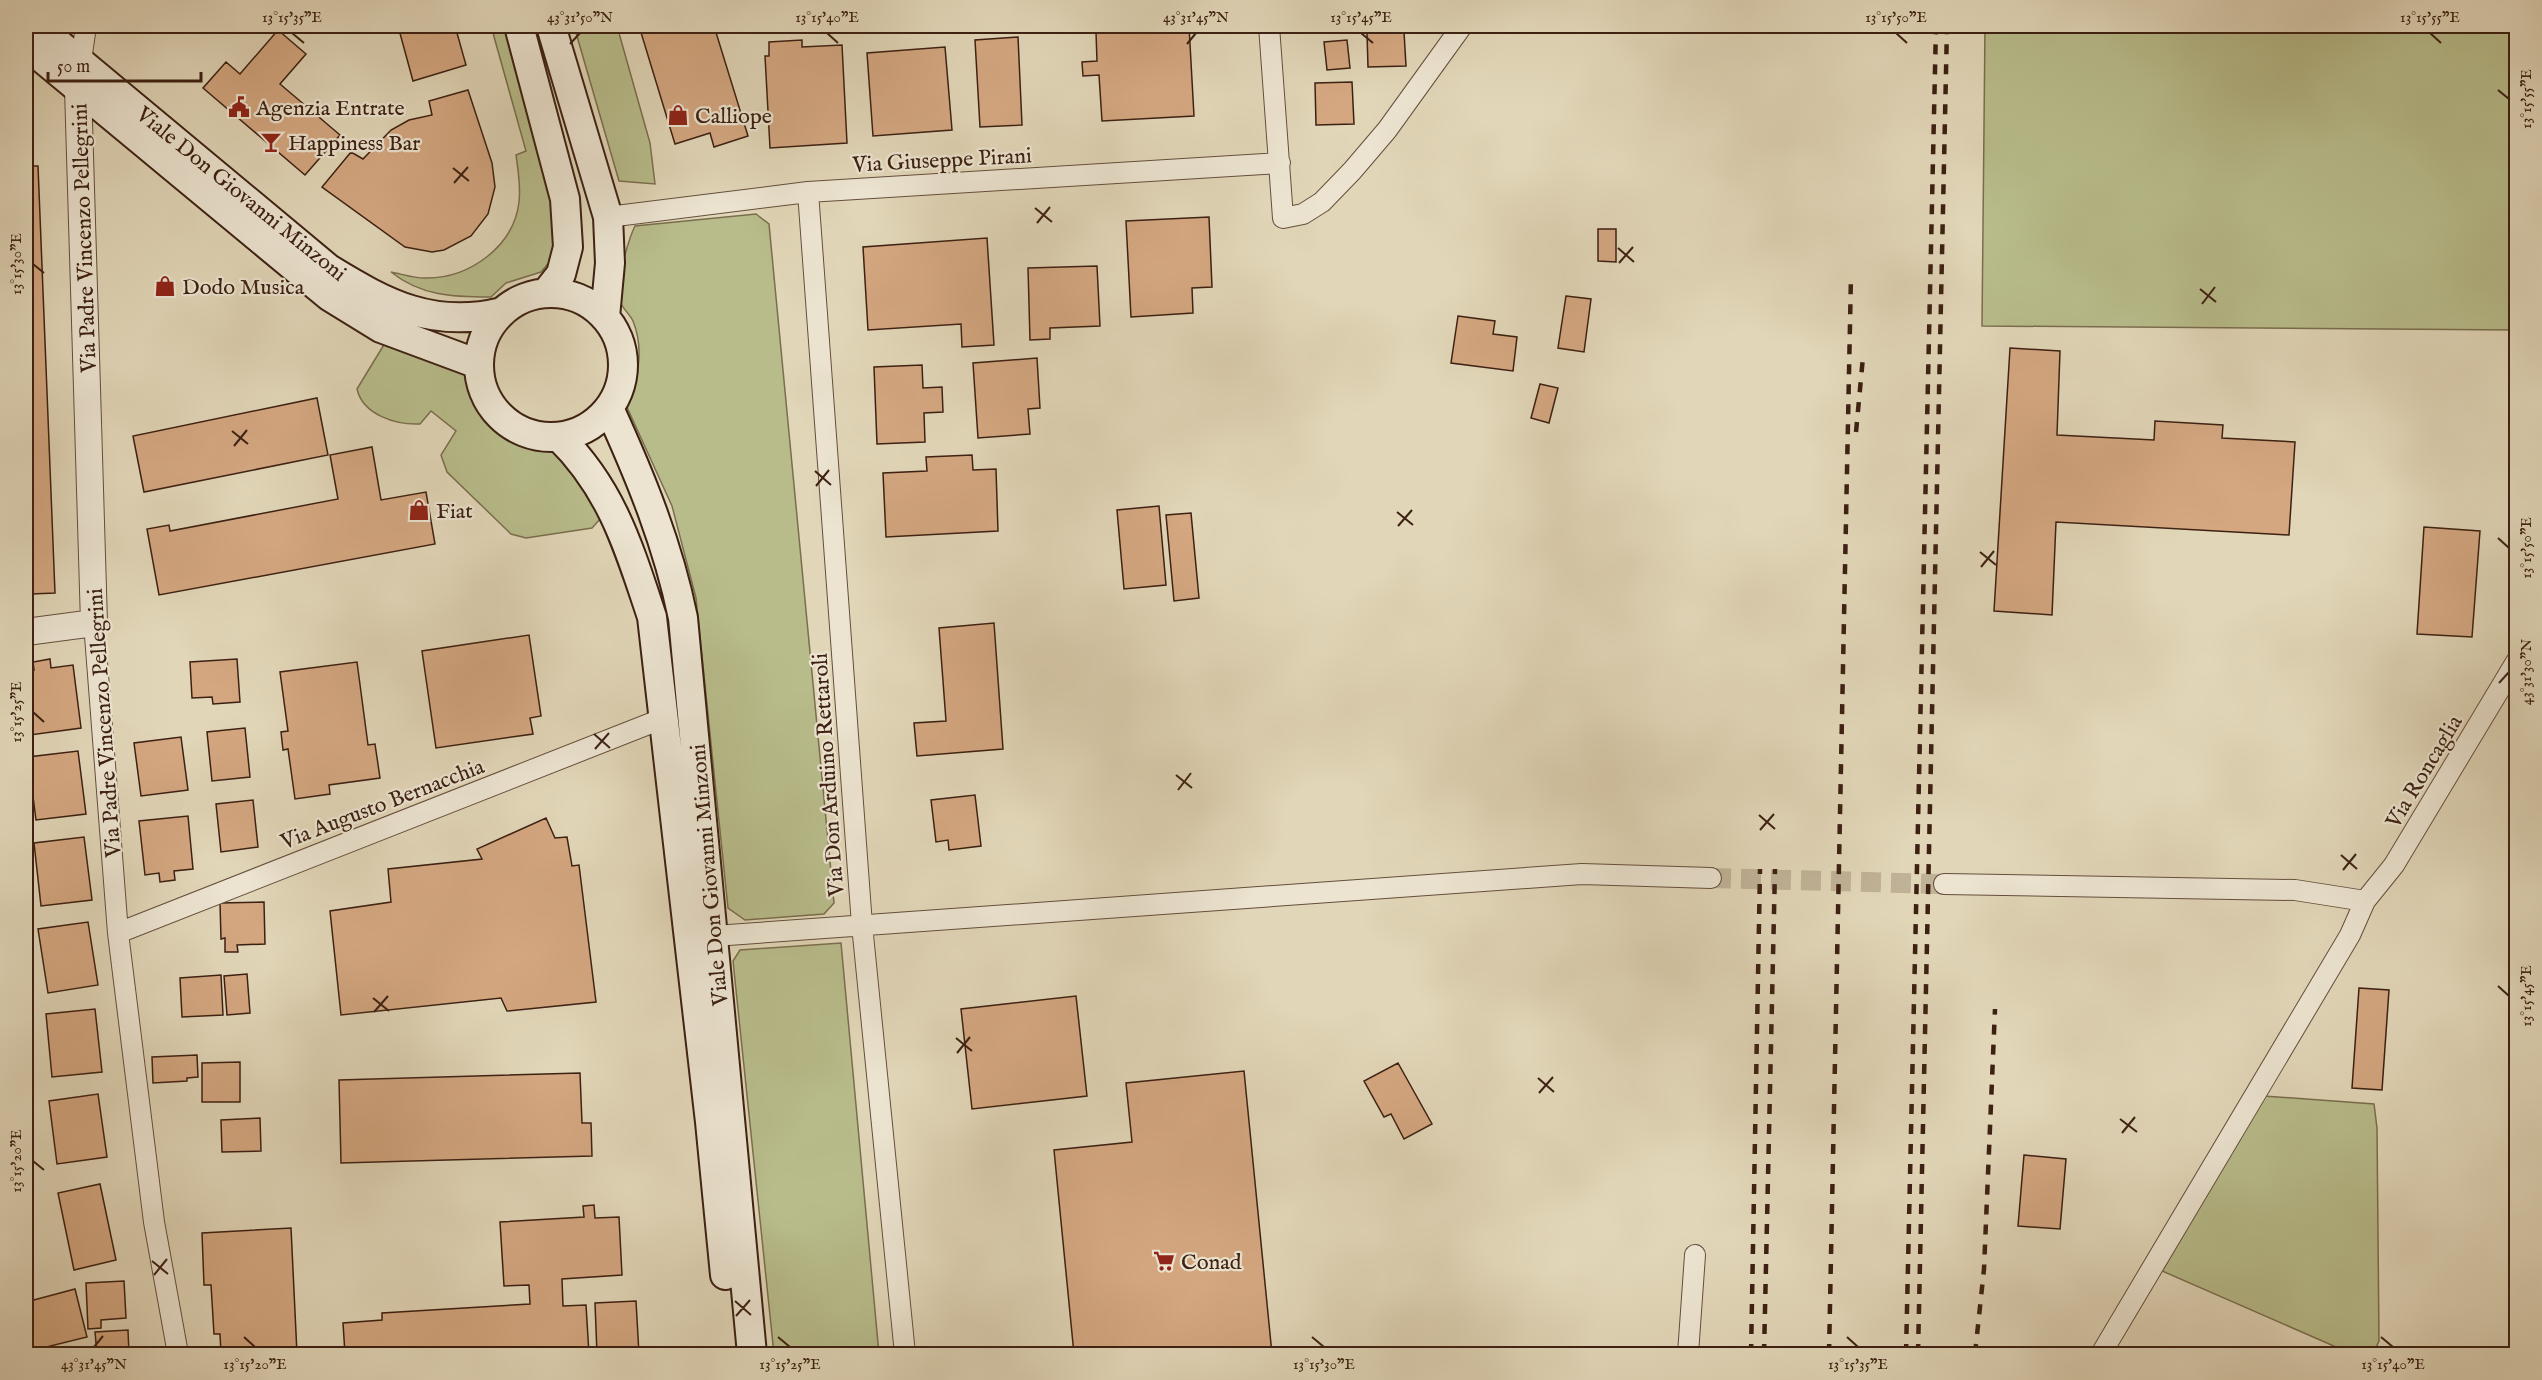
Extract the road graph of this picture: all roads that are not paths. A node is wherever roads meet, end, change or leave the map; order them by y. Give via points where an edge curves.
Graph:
1 (37, 26) edge
2 (86, 26) edge
3 (519, 26) edge
4 (551, 26) edge
5 (1269, 26) edge
6 (1462, 26) edge
7 (26, 45) edge
8 (80, 75) junction
9 (1280, 163) junction
10 (808, 192) junction
11 (608, 217) junction
12 (546, 293) junction
13 (502, 312) junction
14 (604, 317) junction
15 (478, 364) junction
16 (609, 408) junction
17 (559, 437) junction
18 (94, 623) junction
19 (26, 632) edge
20 (2517, 662) edge
21 (664, 718) junction
22 (1711, 878) tunnel mouth
23 (1944, 884) tunnel mouth
24 (2365, 901) junction
25 (862, 925) junction
26 (118, 933) junction
27 (714, 936) junction
28 (1695, 1255) dead end
29 (178, 1354) edge
30 (732, 1354) edge
31 (752, 1354) edge
32 (905, 1354) edge
33 (1688, 1354) edge
34 (2101, 1354) edge

1 - 8 main road, Viale Don Giovanni Minzoni
2 - 8 street, Via Padre Vincenzo Pellegrini
3 - 12 main road via 565,199 568,247 561,274
4 - 11 main road
5 - 9 street
6 - 9 street via 1386,130 1322,202 1303,214 1284,218
7 - 8 main road, Viale Don Giovanni Minzoni
8 - 13 main road, Viale Don Giovanni Minzoni via 329,269 362,289 398,306 441,318 474,319
8 - 15 main road, Viale Don Giovanni Minzoni via 329,296 381,328
8 - 18 street, Via Padre Vincenzo Pellegrini
9 - 10 street, Via Giuseppe Pirani
10 - 11 street, Via Giuseppe Pirani
10 - 25 street, Via Don Arduino Rettaroli
11 - 14 main road via 610,263
12 - 13 main road, Viale Don Giovanni Minzoni via 523,299
12 - 14 main road, Viale Don Giovanni Minzoni via 578,298
13 - 15 main road, Viale Don Giovanni Minzoni via 485,336
14 - 16 main road, Viale Don Giovanni Minzoni via 617,338 623,362 620,386
15 - 17 main road, Viale Don Giovanni Minzoni via 482,388 494,410 534,436
16 - 17 main road, Viale Don Giovanni Minzoni via 587,428
16 - 27 main road, Viale Don Giovanni Minzoni via 661,531 683,618
17 - 21 main road, Viale Don Giovanni Minzoni via 582,460 607,498 627,542 652,617
18 - 19 street
18 - 26 street, Via Padre Vincenzo Pellegrini
20 - 24 street, Via Roncaglia via 2394,865
21 - 26 street, Via Augusto Bernacchia
21 - 30 main road, Viale Don Giovanni Minzoni
22 - 25 street via 1582,874
23 - 24 street via 2295,890
24 - 34 street, Via Roncaglia via 2350,935
25 - 27 street
25 - 32 street, Via Don Arduino Rettaroli
26 - 29 street, Via Padre Vincenzo Pellegrini via 154,1222
27 - 31 main road, Viale Don Giovanni Minzoni
28 - 33 street

